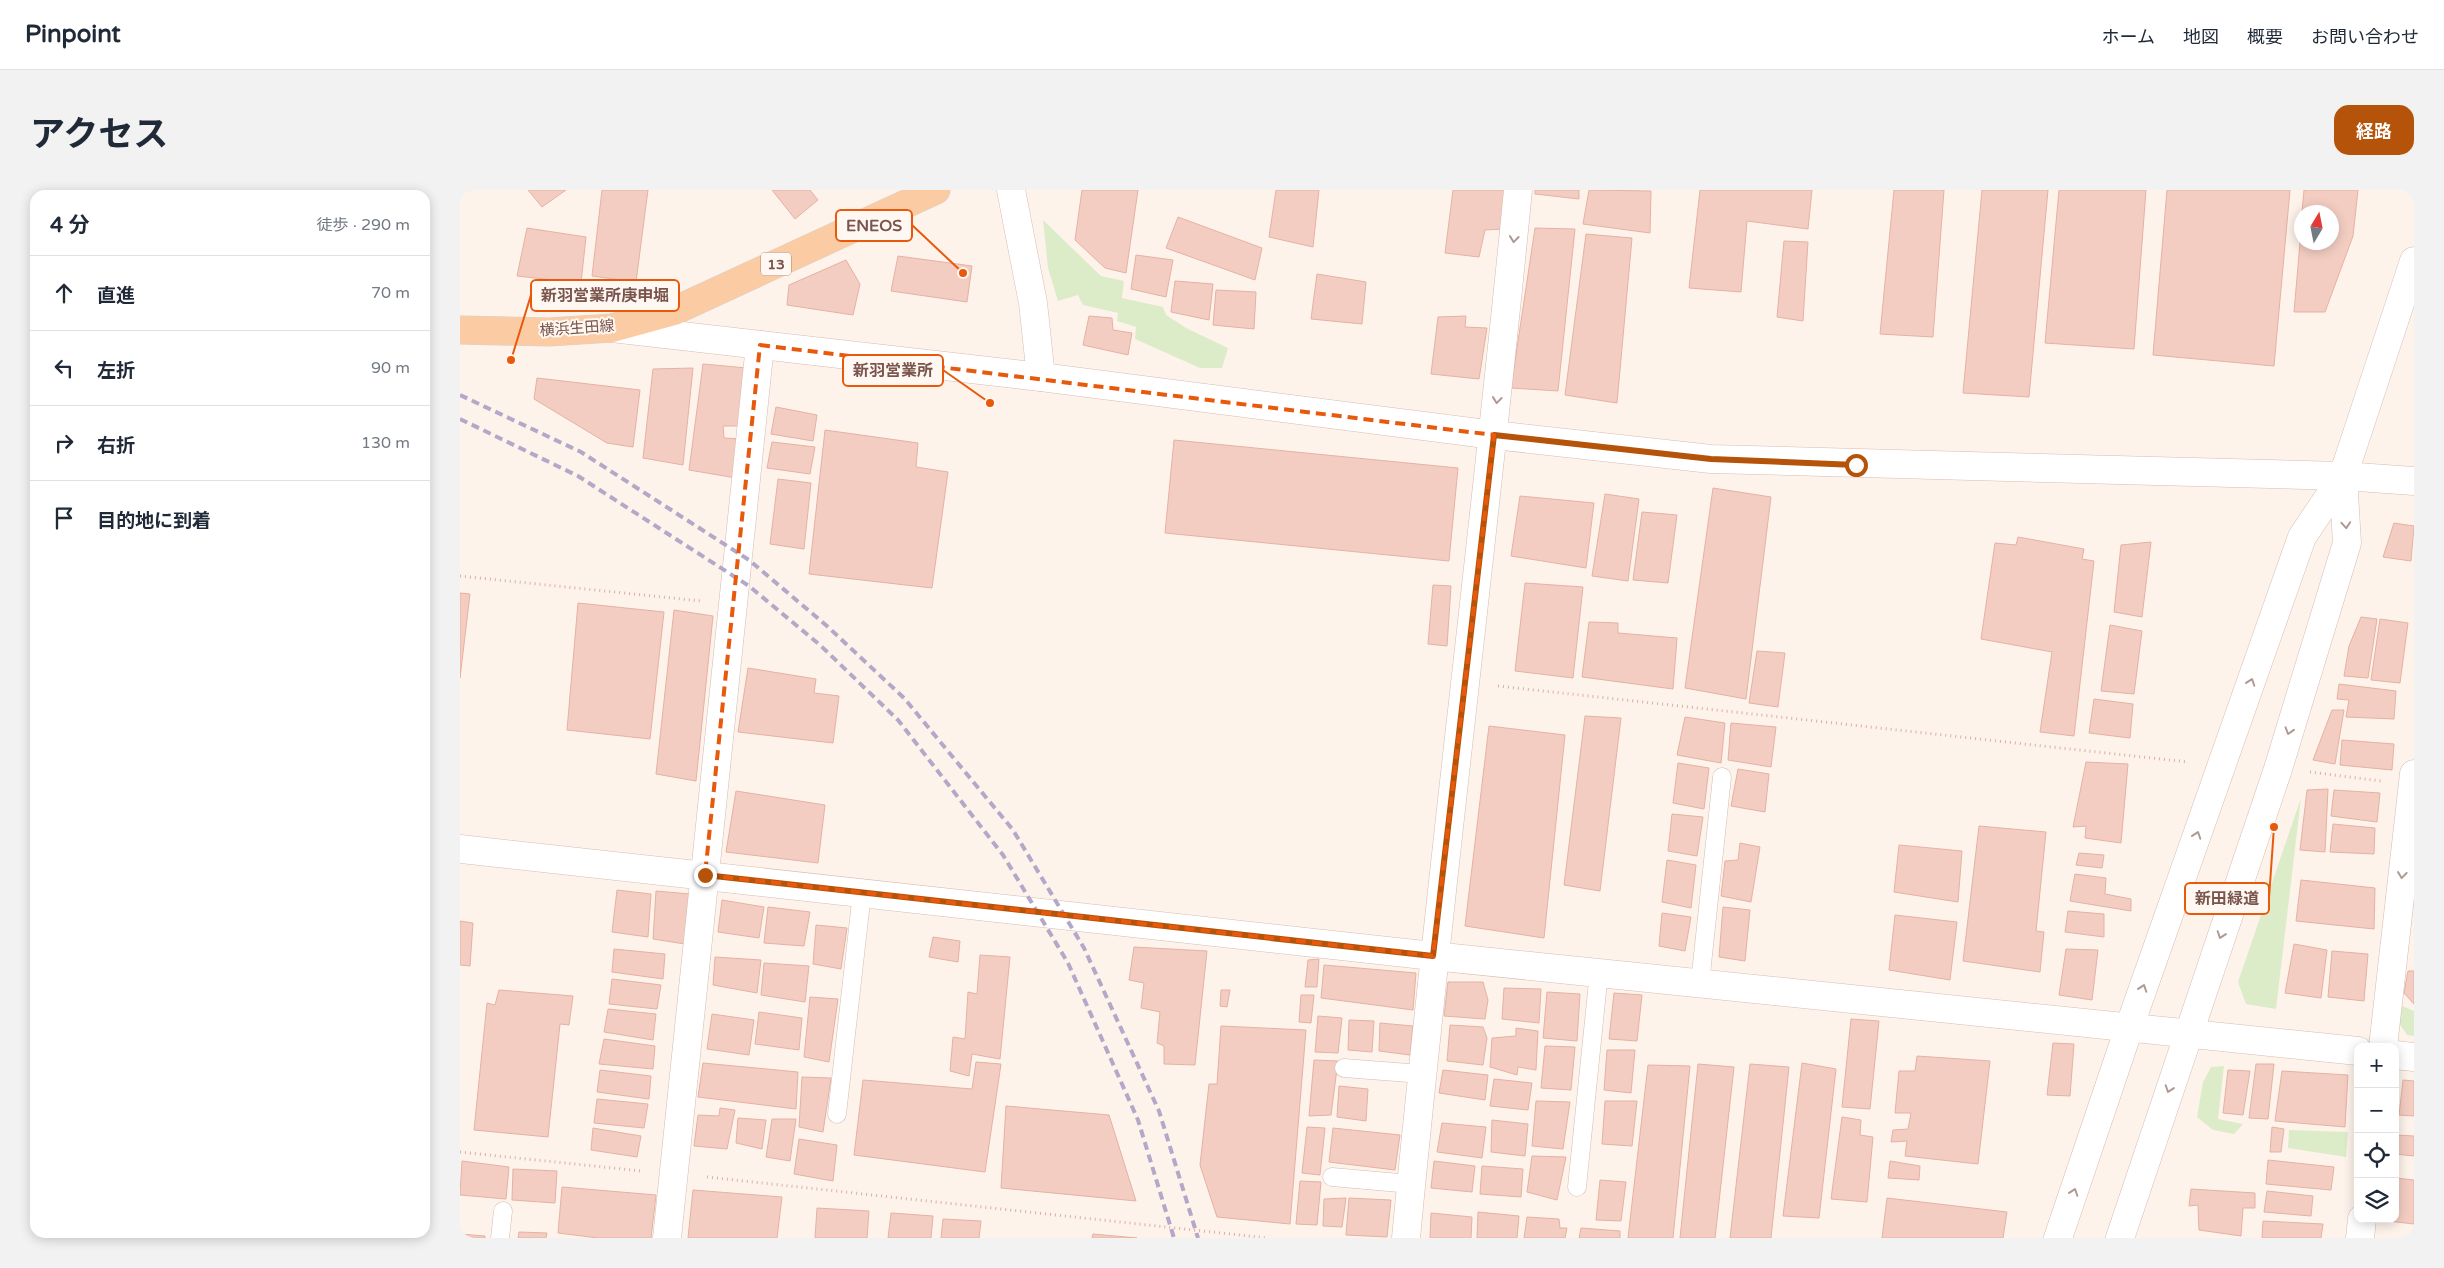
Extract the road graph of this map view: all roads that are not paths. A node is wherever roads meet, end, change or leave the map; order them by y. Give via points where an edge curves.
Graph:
1 (936, 190) edge
2 (1011, 190) edge
3 (1518, 190) edge
4 (2414, 261) edge
5 (612, 328) junction
6 (460, 330) edge
7 (760, 346) junction
8 (1041, 378) junction
9 (1494, 435) junction
10 (2343, 476) junction
11 (2414, 481) edge
12 (1722, 776) dead end
13 (2413, 779) edge
14 (460, 848) edge
15 (705, 875) junction
16 (862, 893) junction
17 (1433, 956) junction
18 (1599, 972) junction
19 (1700, 983) junction
20 (2128, 1028) junction
21 (2188, 1034) junction
22 (2382, 1043) edge
23 (2354, 1051) edge
24 (2399, 1055) edge
25 (2414, 1057) edge
26 (1344, 1068) dead end
27 (1422, 1074) junction
28 (837, 1114) dead end
29 (1332, 1177) dead end
30 (1411, 1184) junction
31 (1577, 1187) dead end
32 (503, 1211) dead end
33 (2362, 1223) edge
34 (2122, 1237) edge
35 (500, 1238) edge
36 (667, 1238) edge
37 (1406, 1238) edge
38 (2058, 1238) edge
39 (2360, 1238) edge

1 - 5 main road, 横浜生田線 / 13 via 674,311
2 - 8 street via 1033,303
3 -> 9 street
4 - 10 street
5 - 6 main road, 横浜生田線 / 13 via 549,332
5 - 7 street
7 - 8 street
7 - 15 street
8 - 9 street
9 - 10 street via 1711,459
9 - 17 street
10 - 11 street
20 -> 10 street via 2302,537
10 -> 21 street via 2347,543 2278,769
12 - 19 lane
13 -> 22 street
14 - 15 street
15 - 16 street
15 - 36 street
16 - 17 street
16 - 28 lane
17 - 18 street
17 - 27 street
18 - 19 street
18 - 31 lane
19 - 20 street
20 - 21 street
38 -> 20 street
21 - 23 street
21 -> 34 street
24 - 25 street
26 - 27 lane
27 - 30 street
29 - 30 lane
30 - 37 street
32 - 35 lane
33 - 39 street

